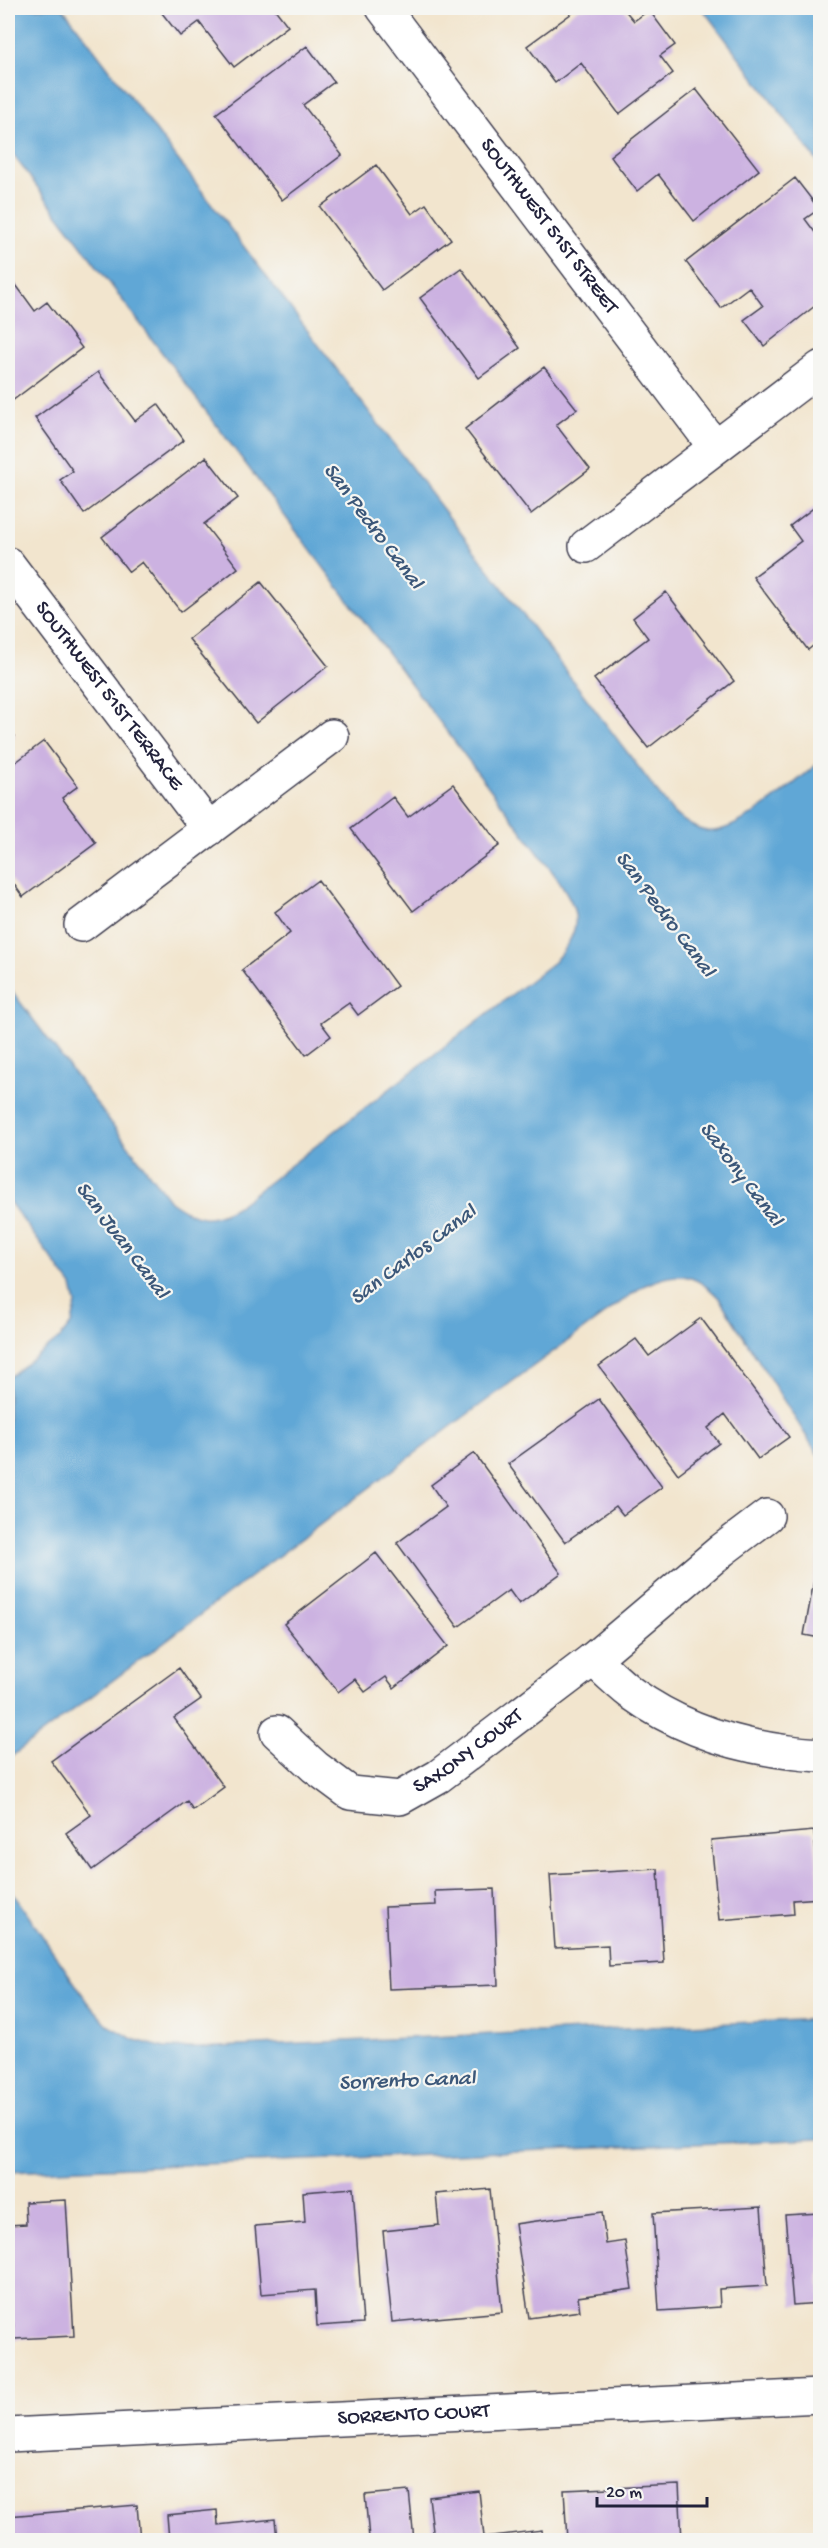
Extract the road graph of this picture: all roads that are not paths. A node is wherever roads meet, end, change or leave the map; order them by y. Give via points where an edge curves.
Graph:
1 (383, 8) edge
2 (820, 368) edge
3 (715, 447) junction
4 (586, 546) dead end
5 (8, 564) edge
6 (332, 736) dead end
7 (209, 829) junction
8 (81, 925) dead end
9 (767, 1516) dead end
10 (593, 1659) junction
11 (277, 1732) dead end
12 (820, 1755) edge
13 (820, 2396) edge
14 (8, 2435) edge

1 - 3 street, SOUTHWEST 51ST STREET
2 - 3 street
3 - 4 street
5 - 7 street, SOUTHWEST 51ST TERRACE
6 - 7 street
7 - 8 street
9 - 10 street, SAXONY COURT
10 - 11 street, SAXONY COURT via 439,1776 400,1798 350,1793
10 - 12 street via 631,1693 712,1735 762,1749
13 - 14 street, SORRENTO COURT

